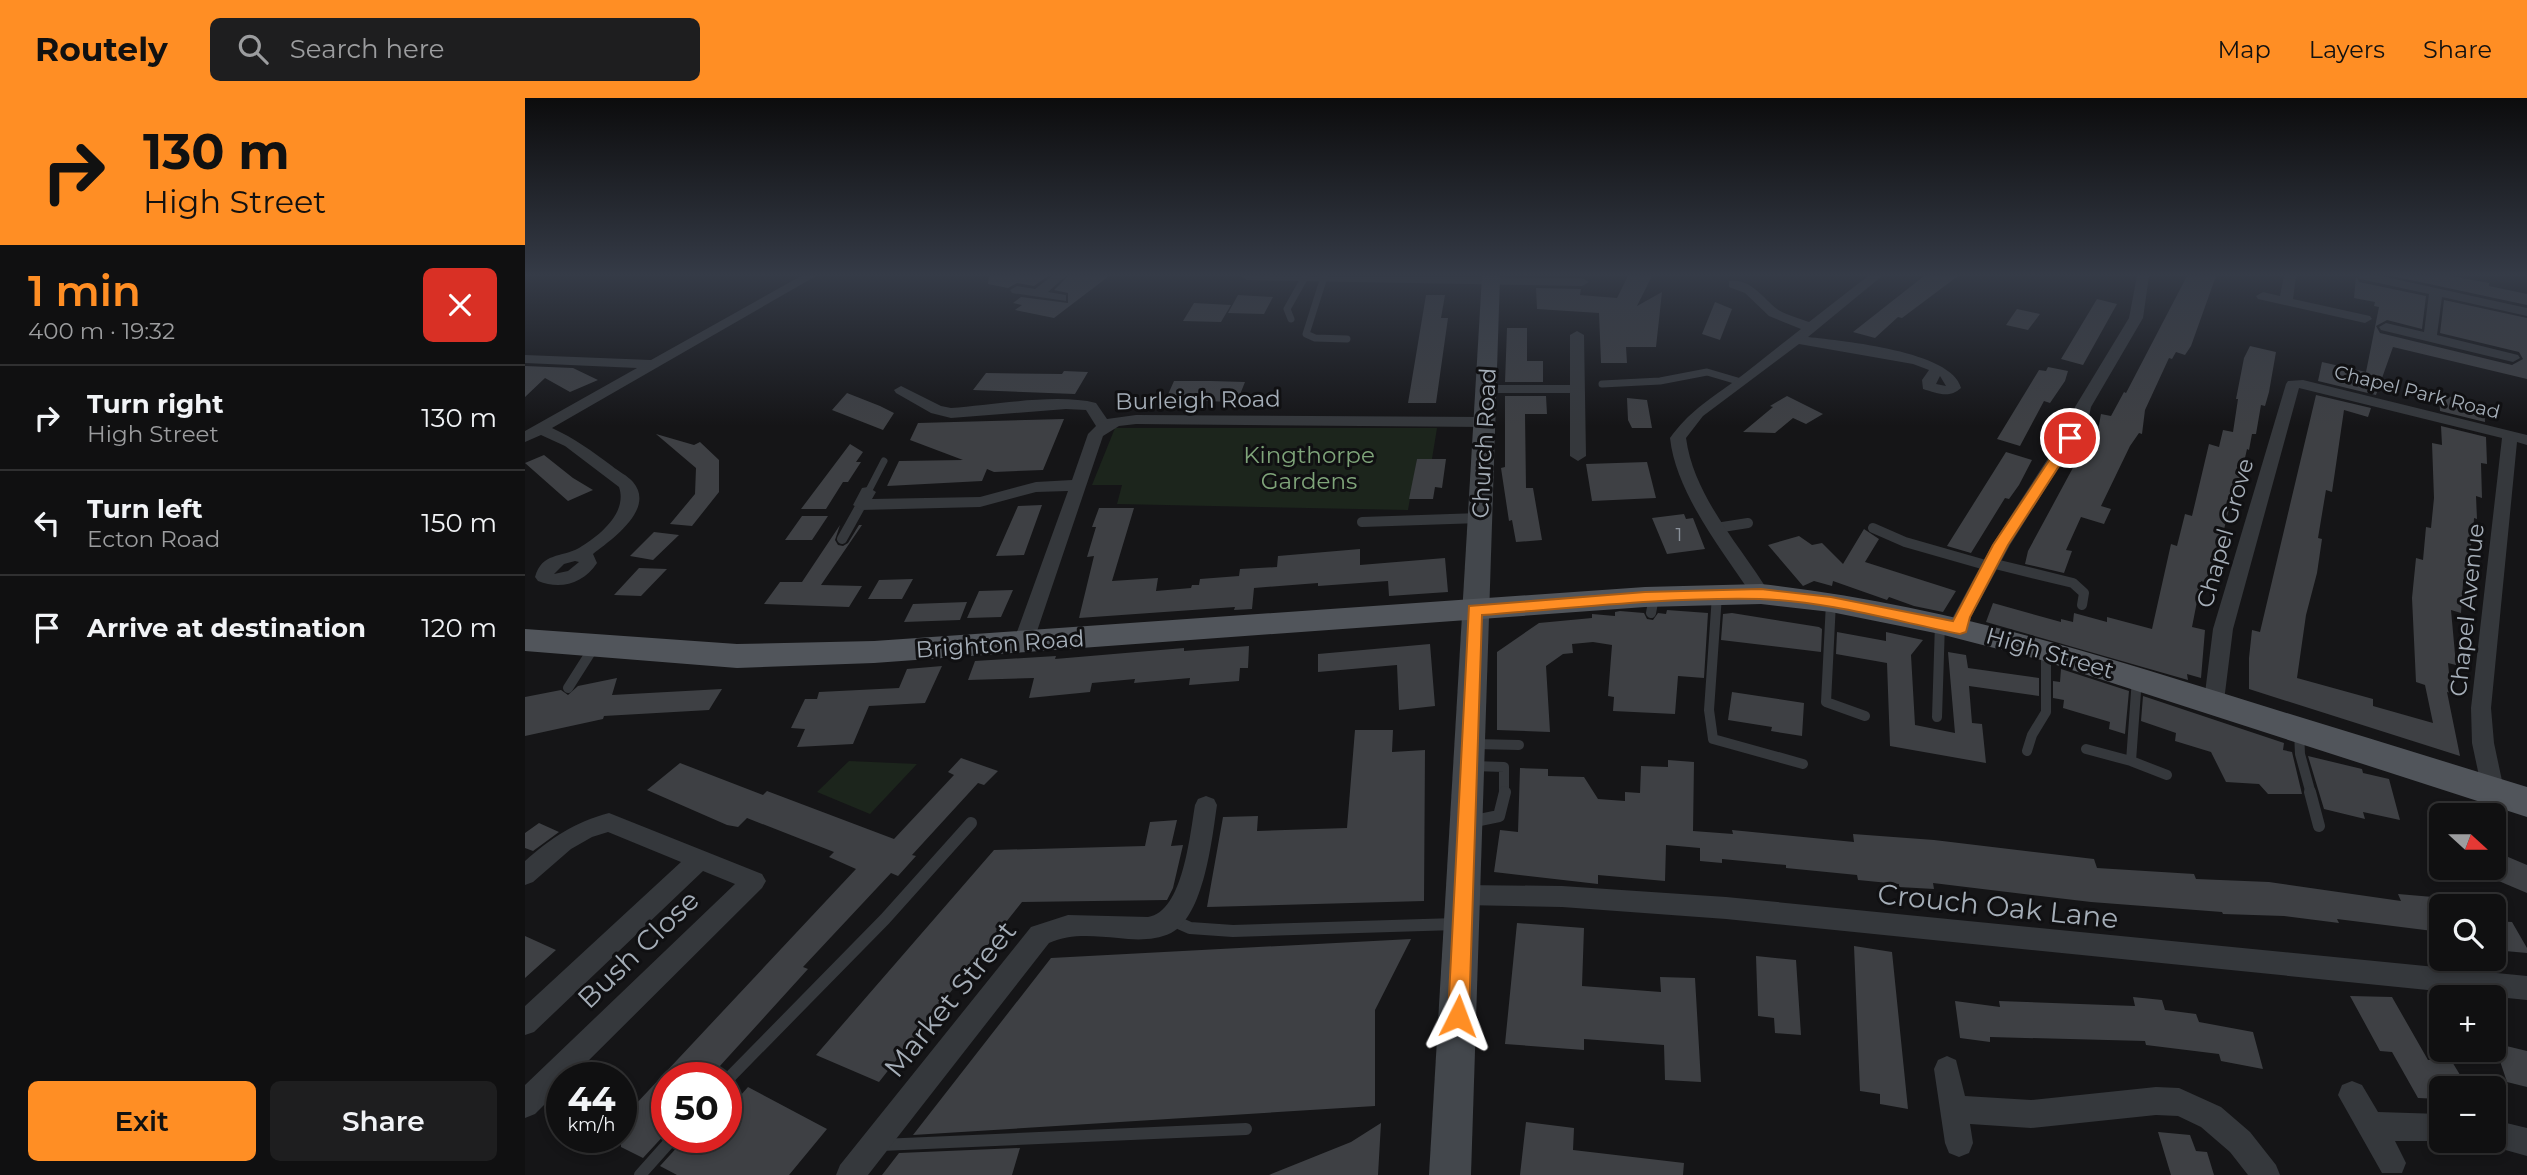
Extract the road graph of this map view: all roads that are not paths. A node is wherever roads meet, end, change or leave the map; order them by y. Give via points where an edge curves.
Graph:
1 (721, 326) edge
2 (1309, 326) edge
3 (1489, 326) edge
4 (2131, 326) edge
5 (2432, 326) edge
6 (1809, 327) edge
7 (2386, 327) dead end
8 (1577, 335) dead end
9 (2430, 338) junction
10 (1347, 339) dead end
11 (1793, 339) junction
12 (2513, 358) dead end
13 (525, 359) edge
14 (655, 364) junction
15 (1938, 369) dead end
16 (1741, 383) junction
17 (2297, 383) joint
18 (1602, 384) dead end
19 (1487, 389) junction
20 (901, 390) dead end
21 (1576, 390) junction
22 (1484, 422) junction
23 (1103, 425) junction
24 (541, 429) junction
25 (525, 437) edge
26 (2519, 438) edge
27 (1578, 456) dead end
28 (884, 461) dead end
29 (1079, 485) junction
30 (865, 499) junction
31 (1481, 518) junction
32 (1362, 523) dead end
33 (1748, 523) dead end
34 (1716, 528) junction
35 (1873, 528) dead end
36 (842, 539) dead end
37 (581, 555) dead end
38 (1990, 564) junction
39 (1717, 594) junction
40 (1761, 594) junction
41 (1831, 603) junction
42 (2082, 605) dead end
43 (1474, 610) junction
44 (1950, 626) junction
45 (525, 640) edge
46 (1023, 643) junction
47 (594, 646) junction
48 (2046, 650) junction
49 (2137, 678) junction
50 (568, 688) dead end
51 (2214, 701) junction
52 (1864, 716) dead end
53 (1937, 717) dead end
54 (2298, 728) junction
55 (1519, 745) dead end
56 (2086, 749) dead end
57 (2027, 751) dead end
58 (1469, 755) junction
59 (2131, 761) junction
60 (1803, 764) dead end
61 (2167, 775) dead end
62 (2493, 790) junction
63 (2527, 802) edge
64 (1206, 805) dead end
65 (971, 823) dead end
66 (2319, 827) dead end
67 (700, 859) junction
68 (525, 875) edge
69 (1463, 909) junction
70 (1171, 920) junction
71 (2527, 988) edge
72 (525, 1023) edge
73 (742, 1065) edge
74 (1947, 1069) dead end
75 (2352, 1095) dead end
76 (525, 1104) edge
77 (1953, 1109) junction
78 (2369, 1126) junction
79 (2429, 1128) edge
80 (1246, 1129) dead end
81 (2506, 1137) edge
82 (2527, 1142) edge
83 (1959, 1143) dead end
84 (873, 1145) junction
85 (660, 1153) edge
86 (2395, 1169) edge
87 (640, 1175) edge
88 (850, 1175) edge
89 (1450, 1175) edge
90 (2266, 1175) edge

1 - 14 street
2 - 10 lane via 1307,334 1315,338
3 - 19 main road, Church Road
4 - 38 street via 2083,407 2080,421
5 - 9 street
6 - 11 street
7 - 9 street
8 - 21 street
9 - 12 street
11 - 15 street via 1864,349
11 - 16 street
13 - 14 street
14 - 24 street
16 - 18 lane via 1707,372 1660,382
16 - 34 street via 1698,413 1678,438 1681,458
17 - 26 street, Chapel Park Road
17 - 51 street, Chapel Grove via 2293,384 2223,629
19 - 21 street
19 - 22 main road, Church Road
20 - 23 street via 936,410 951,413 1091,406
21 - 27 street
22 - 23 street, Burleigh Road via 1151,420
22 - 31 main road, Church Road
23 - 29 street, Burleigh Road
24 - 25 street
24 - 37 street via 571,443 632,493 632,506 620,522
26 - 62 street, Chapel Avenue via 2481,708
28 - 30 lane
29 - 30 street via 1028,488 980,502
29 - 46 street, Burleigh Road
30 - 36 lane
31 - 32 lane
31 - 43 main road, Church Road
33 - 34 lane
34 - 40 street
35 - 38 lane via 1905,542
38 - 42 lane via 2073,583 2084,593
38 - 44 street via 1962,617
39 - 40 main road, High Street
39 - 43 main road, High Street via 1652,605
39 - 60 lane via 1709,710 1713,739
40 - 41 main road, High Street
41 - 44 main road, High Street
41 - 52 lane via 1826,702
43 - 46 main road, Brighton Road
43 - 58 main road, Church Road
44 - 48 main road, High Street
44 - 53 lane
45 - 47 main road, Brighton Road
46 - 47 main road, Brighton Road via 737,656
47 - 50 lane
48 - 49 main road, High Street
48 - 57 lane via 2046,712
49 - 51 main road, High Street
49 - 59 lane
51 - 54 main road, High Street
54 - 62 main road, High Street
54 - 66 lane
55 - 58 lane
56 - 59 lane
58 - 69 main road, Church Road
59 - 61 lane
62 - 63 main road, High Street
64 - 70 street via 1188,892
65 - 73 lane via 885,919
67 - 68 street, Bush Close via 610,822 569,837
67 - 72 street, Bush Close
67 - 76 street, Bush Close via 754,881
69 - 70 lane, Market Street via 1233,930 1190,928
69 - 71 street, Crouch Oak Lane via 1605,899
69 - 89 main road, Church Road
70 - 84 street, Market Street via 1140,927 1061,925 1040,935
74 - 77 street
75 - 78 street
77 - 83 street
77 - 90 street via 2031,1114 2179,1102 2211,1117 2241,1142
78 - 79 street
78 - 86 street
80 - 84 lane
81 - 82 street
84 - 88 street, Market Street
85 - 87 lane

